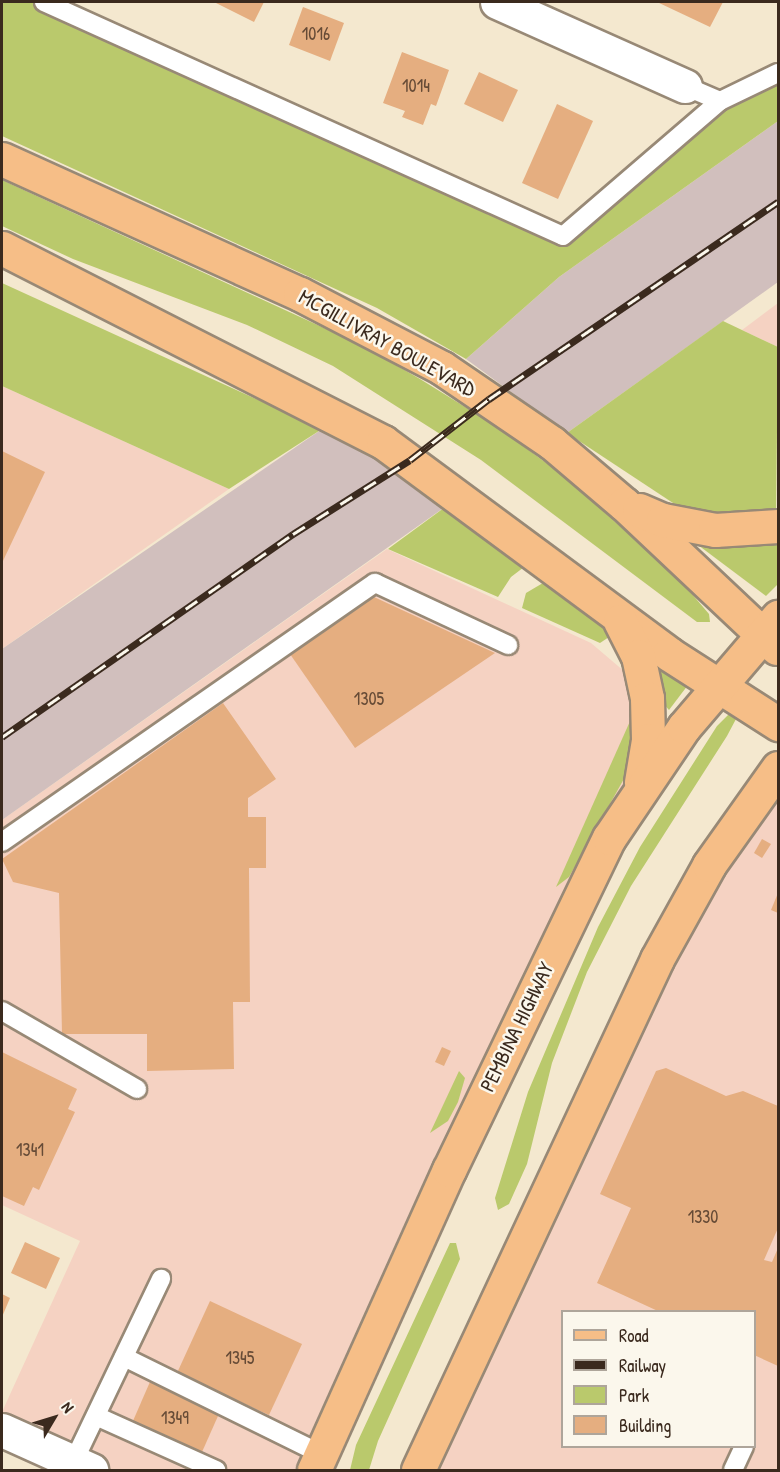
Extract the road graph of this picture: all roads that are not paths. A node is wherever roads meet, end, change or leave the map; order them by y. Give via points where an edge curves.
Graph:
1 (44, 2) edge
2 (497, 2) edge
3 (778, 73) edge
4 (685, 86) joint
5 (720, 101) junction
6 (2, 159) edge
7 (2, 248) edge
8 (624, 504) junction
9 (778, 526) edge
10 (611, 610) junction
11 (773, 634) edge
12 (508, 645) dead end
13 (718, 686) junction
14 (778, 724) edge
15 (778, 768) edge
16 (633, 800) junction
17 (2, 842) edge
18 (2, 1011) edge
19 (137, 1089) dead end
20 (161, 1279) dead end
21 (124, 1357) junction
22 (96, 1416) junction
23 (2, 1430) edge
24 (743, 1448) edge
25 (317, 1462) edge
26 (78, 1468) edge
27 (216, 1470) edge
28 (418, 1470) edge
29 (734, 1470) edge

1 - 5 lane via 562,236
2 - 4 street
3 - 5 lane
4 - 5 lane
6 - 8 main road, MCGILLIVRAY BOULEVARD via 300,294 442,368 552,443
7 - 10 main road via 383,442
8 - 9 main road via 663,520 715,530
8 - 11 main road, MCGILLIVRAY BOULEVARD
10 - 13 main road
10 - 16 main road via 638,656 647,698 645,762
11 - 13 main road, PEMBINA HIGHWAY
12 - 17 lane via 375,583
13 - 14 main road
13 - 16 main road, PEMBINA HIGHWAY
15 - 28 main road via 709,865 657,959
16 - 25 main road, PEMBINA HIGHWAY via 609,838 527,1005
18 - 19 lane
20 - 21 lane
21 - 22 lane
21 - 25 lane
22 - 26 lane
22 - 27 lane
23 - 26 street
24 - 29 lane

